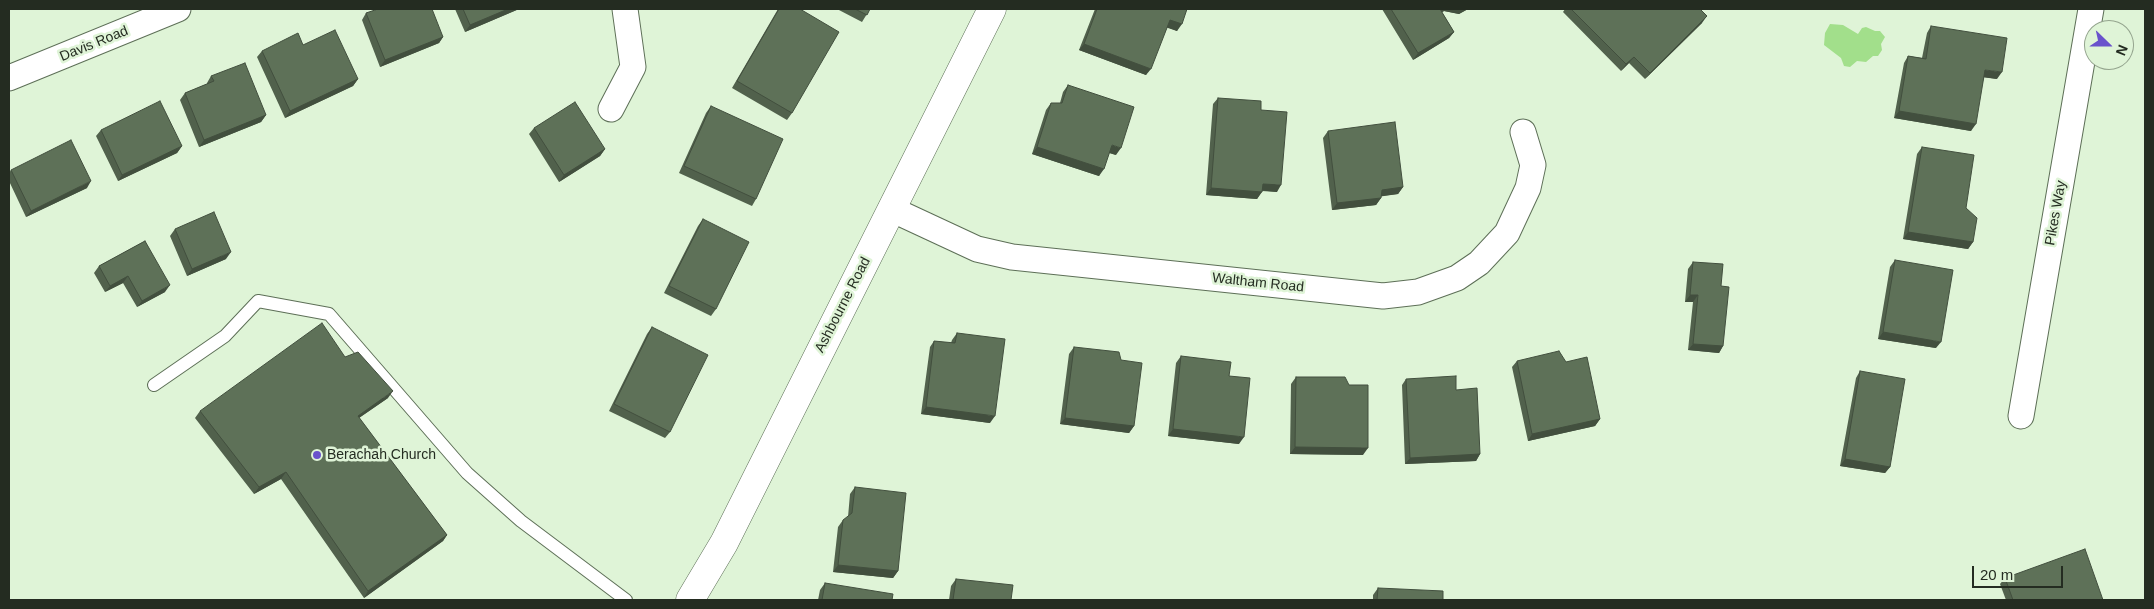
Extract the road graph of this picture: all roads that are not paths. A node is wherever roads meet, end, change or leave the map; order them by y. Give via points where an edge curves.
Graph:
1 (178, 9) edge
2 (624, 9) edge
3 (992, 9) edge
4 (2091, 9) edge
5 (136, 17) edge
6 (9, 78) edge
7 (611, 109) dead end
8 (1524, 132) dead end
9 (891, 209) junction
10 (154, 385) dead end
11 (2021, 416) dead end
12 (626, 600) edge
13 (690, 600) edge

1 - 5 street, Davis Road
2 - 7 street via 633,67
3 - 9 street, Ashbourne Road
4 - 11 street, Pikes Way
5 - 6 street, Davis Road
8 - 9 street, Waltham Road via 1532,165 1528,188 1507,233 1479,262 1457,278 1418,292 1383,296 1012,257 977,249
9 - 13 street, Ashbourne Road via 724,543
10 - 12 lane via 225,336 258,301 329,314 467,473 521,521

